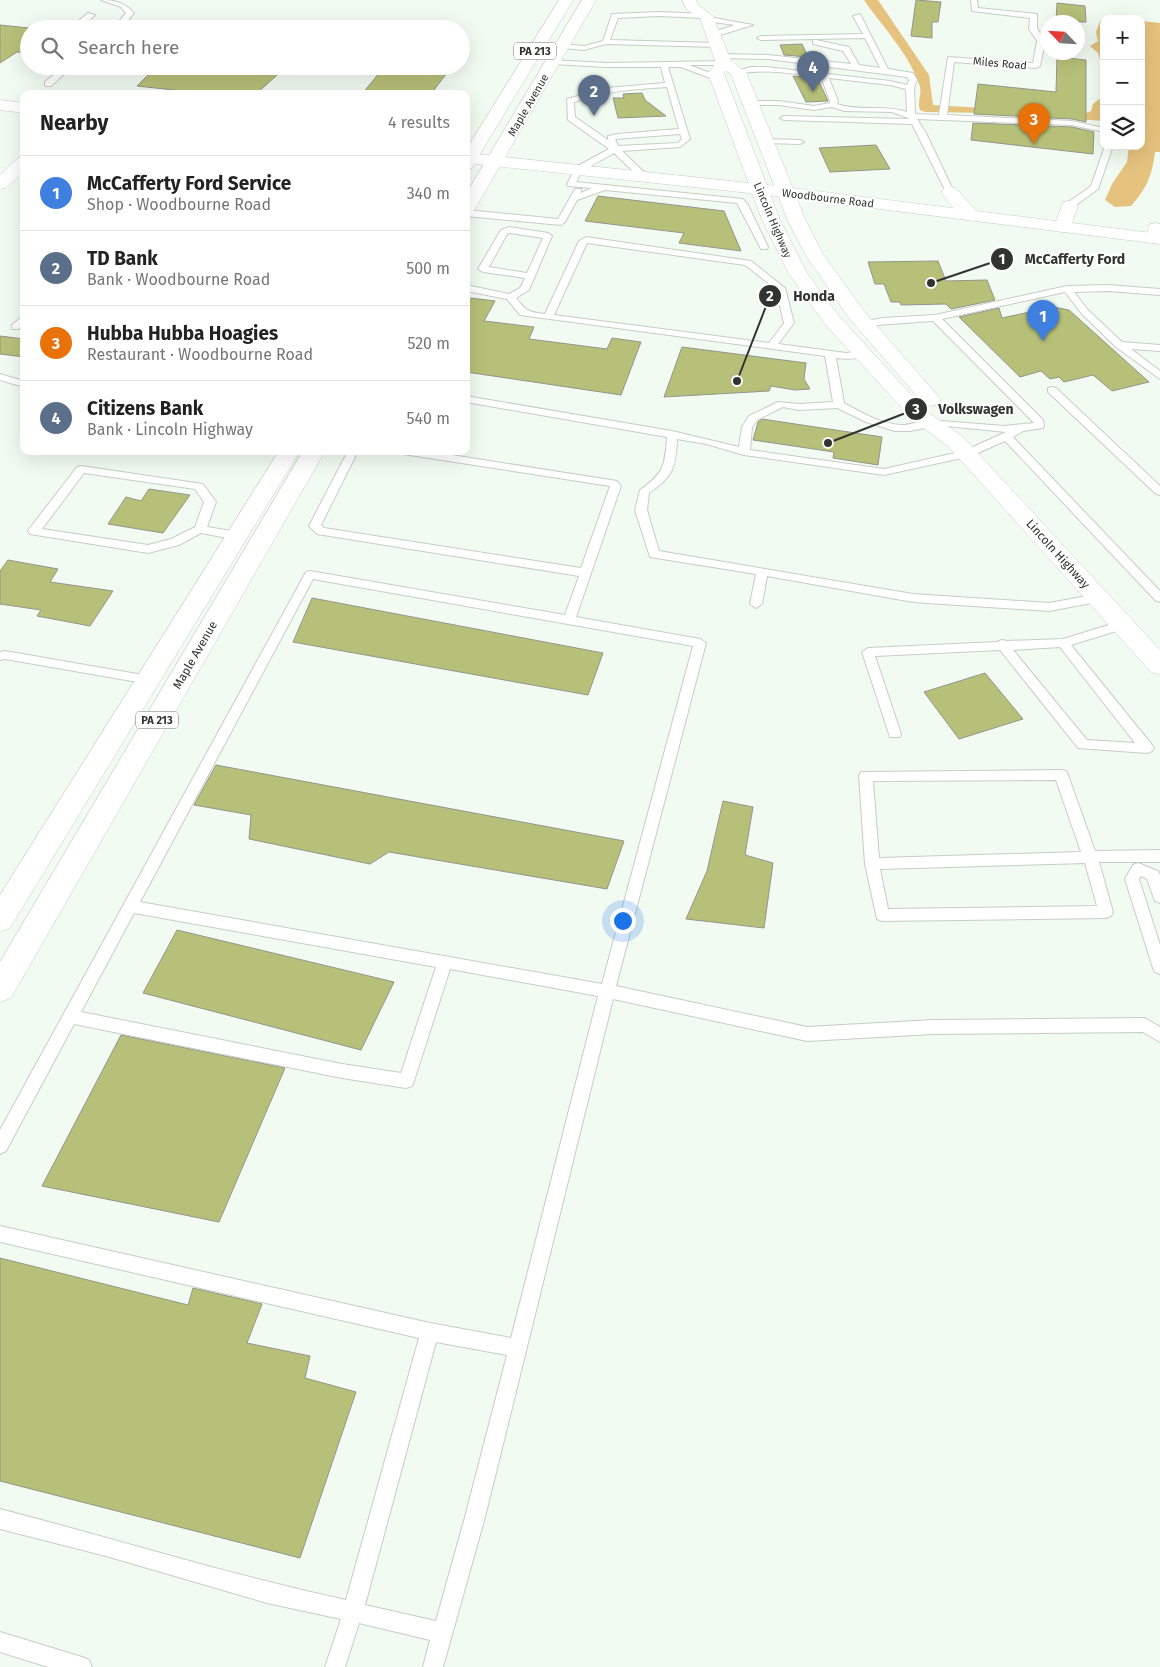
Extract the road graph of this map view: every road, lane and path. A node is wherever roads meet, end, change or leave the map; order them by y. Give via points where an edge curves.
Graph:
1 (104, 0) edge
2 (566, 0) edge
3 (573, 0) edge
4 (589, 0) edge
5 (689, 0) edge
6 (710, 0) edge
7 (974, 0) edge
8 (91, 14) dead end
9 (581, 14) junction
10 (857, 16) dead end
11 (706, 18) junction
12 (85, 20) edge
13 (126, 20) edge
14 (867, 36) junction
15 (760, 39) junction
16 (606, 42) junction
17 (562, 46) junction
18 (719, 50) junction
19 (553, 62) junction
20 (681, 65) junction
21 (664, 66) junction
22 (856, 67) junction
23 (745, 71) junction
24 (886, 71) junction
25 (58, 75) edge
26 (824, 76) junction
27 (718, 79) junction
28 (48, 84) dead end
29 (669, 84) junction
30 (910, 88) junction
31 (751, 103) junction
32 (0, 105) edge
33 (832, 106) junction
34 (20, 108) edge
35 (943, 114) junction
36 (784, 118) dead end
37 (912, 119) junction
38 (1100, 129) edge
39 (684, 132) junction
40 (766, 141) junction
41 (800, 142) dead end
42 (615, 149) junction
43 (1108, 150) edge
44 (470, 155) edge
45 (470, 160) edge
46 (495, 160) junction
47 (20, 166) edge
48 (580, 177) junction
49 (652, 182) junction
50 (0, 184) edge
51 (604, 187) junction
52 (759, 189) junction
53 (950, 192) joint
54 (786, 193) junction
55 (575, 198) junction
56 (470, 202) edge
57 (1069, 206) joint
58 (470, 213) edge
59 (971, 216) junction
60 (761, 218) junction
61 (542, 220) junction
62 (1063, 227) junction
63 (538, 234) junction
64 (1158, 235) edge
65 (764, 247) dead end
66 (530, 276) junction
67 (470, 289) edge
68 (1067, 289) junction
69 (1160, 292) edge
70 (510, 297) junction
71 (548, 317) junction
72 (936, 318) junction
73 (20, 322) edge
74 (865, 324) junction
75 (15, 327) dead end
76 (1119, 345) junction
77 (772, 346) junction
78 (1160, 348) edge
79 (830, 354) junction
80 (863, 354) junction
81 (1160, 376) edge
82 (0, 377) edge
83 (20, 383) edge
84 (1052, 390) dead end
85 (470, 400) edge
86 (839, 405) junction
87 (939, 424) junction
88 (1018, 430) junction
89 (672, 434) junction
90 (1006, 436) junction
91 (961, 448) junction
92 (744, 452) junction
93 (288, 455) edge
94 (312, 455) edge
95 (351, 455) edge
96 (429, 455) edge
97 (613, 483) joint
98 (1160, 492) edge
99 (200, 529) junction
100 (238, 536) junction
101 (762, 571) junction
102 (586, 573) junction
103 (1098, 598) junction
104 (1160, 598) edge
105 (756, 604) dead end
106 (570, 620) junction
107 (1122, 625) junction
108 (1063, 642) junction
109 (1002, 644) junction
110 (2, 654) edge
111 (1160, 666) edge
112 (149, 680) junction
113 (895, 734) dead end
114 (1130, 856) junction
115 (1160, 856) edge
116 (1090, 857) junction
117 (872, 864) junction
118 (1138, 869) junction
119 (1160, 897) edge
120 (130, 906) junction
121 (0, 920) edge
122 (445, 962) junction
123 (1160, 968) edge
124 (0, 989) edge
125 (607, 991) junction
126 (70, 1016) junction
127 (1160, 1035) edge
128 (0, 1146) edge
129 (0, 1234) edge
130 (430, 1332) junction
131 (518, 1348) junction
132 (0, 1519) edge
133 (353, 1612) junction
134 (441, 1632) junction
135 (0, 1642) edge
136 (82, 1667) edge
137 (335, 1667) edge
138 (432, 1667) edge

1 - 13 lane via 123,6 130,13
2 - 44 main road, Maple Avenue / PA 213
3 - 9 main road
4 - 9 main road, Maple Avenue / PA 213
5 - 11 main road via 692,7
6 - 11 main road via 712,6
7 - 35 lane, Miles Road via 974,10 1034,16 1033,29 1042,38 1039,55 1036,66 951,58
8 - 12 lane
9 - 17 main road, Maple Avenue / PA 213
10 - 14 lane
11 - 15 lane
11 - 16 lane via 659,14 615,16
11 - 18 main road
14 - 15 lane
14 - 24 lane
15 - 18 lane
15 - 18 lane via 732,28
15 - 22 lane
15 - 22 lane via 816,42 846,49
16 - 17 lane via 584,48
16 - 18 lane
17 - 19 main road, Maple Avenue / PA 213
18 - 20 lane
18 - 23 main road
18 - 27 main road
19 - 21 lane
19 - 46 main road, Maple Avenue / PA 213
20 - 21 lane
20 - 27 lane
21 - 29 lane
22 - 24 lane
23 - 26 lane
23 - 31 main road, Lincoln Highway
24 - 30 lane via 910,75 913,80
25 - 28 lane
26 - 30 lane
26 - 33 lane via 834,101
27 - 52 main road, Lincoln Highway
29 - 39 lane
29 - 42 lane via 608,89 570,102 571,118
30 - 37 lane
31 - 33 lane via 814,108
31 - 40 main road, Lincoln Highway
32 - 34 main road
33 - 37 lane via 893,110
35 - 37 lane
35 - 38 lane via 1072,123
36 - 37 lane
37 - 53 lane
39 - 42 lane via 686,139 680,145
39 - 42 lane via 617,136 611,138
40 - 41 lane
40 - 54 main road, Lincoln Highway
42 - 48 lane via 605,153
42 - 49 lane
43 - 57 lane via 1094,187
45 - 46 main road, Woodbourne Road
46 - 48 main road, Woodbourne Road
46 - 56 main road, Maple Avenue / PA 213
47 - 50 main road
48 - 49 main road, Woodbourne Road
48 - 51 lane
48 - 55 lane
49 - 51 lane
49 - 52 main road, Woodbourne Road
49 - 60 lane via 740,201
51 - 55 lane
52 - 54 main road, Woodbourne Road
52 - 60 main road, Lincoln Highway
53 - 59 main road
54 - 59 main road, Woodbourne Road
54 - 74 main road, Lincoln Highway via 814,254
55 - 61 lane via 561,222
57 - 62 main road
58 - 61 lane
59 - 62 main road, Woodbourne Road
60 - 65 lane
60 - 80 main road, Lincoln Highway via 814,297
61 - 63 lane
62 - 64 main road, Woodbourne Road
63 - 66 lane via 548,236
63 - 66 lane via 504,232 483,270
66 - 70 lane via 524,290
67 - 70 lane
68 - 69 lane
68 - 72 lane
68 - 76 lane
70 - 71 lane via 523,312
71 - 77 lane
71 - 77 lane via 586,240 748,263 780,288 789,324
72 - 74 lane
72 - 88 lane via 1039,422 1039,426
73 - 75 lane
74 - 87 main road, Lincoln Highway via 939,410
76 - 78 lane
76 - 81 lane
77 - 79 lane
79 - 80 lane
79 - 86 lane
80 - 87 main road, Lincoln Highway via 919,415
82 - 83 lane
84 - 98 lane
85 - 89 lane
86 - 87 lane via 888,426 903,428
86 - 92 lane via 799,407 782,404 753,418 747,427
87 - 88 lane
87 - 91 main road, Lincoln Highway
88 - 90 lane
89 - 92 lane
89 - 101 lane via 670,465 663,479 644,492 641,510 654,554
90 - 91 lane
90 - 104 lane
91 - 92 lane via 884,472
91 - 103 main road, Lincoln Highway
93 - 100 main road, Maple Avenue / PA 213
94 - 124 main road, Maple Avenue / PA 213
95 - 102 lane via 315,526 321,531
96 - 97 lane
97 - 102 lane via 616,486
99 - 99 lane via 210,502 199,486 81,469 34,531 148,548 175,542
99 - 100 lane
100 - 112 main road, Maple Avenue / PA 213
101 - 103 lane via 913,598 985,604 1050,607
101 - 105 lane
102 - 106 lane
103 - 107 main road, Lincoln Highway
106 - 120 lane via 310,574
106 - 125 lane via 700,643
107 - 108 lane
107 - 111 main road, Lincoln Highway
108 - 109 lane
108 - 109 lane via 1147,748 1083,745
109 - 113 lane via 868,652
110 - 112 lane
112 - 121 main road, Maple Avenue / PA 213
114 - 115 lane
114 - 116 lane
114 - 118 lane
116 - 117 lane
116 - 117 lane via 1106,912 882,916
116 - 117 lane via 1061,775 866,776
118 - 119 lane via 1153,875
118 - 123 lane via 1132,879
120 - 122 lane
120 - 126 lane
122 - 125 lane
122 - 126 lane via 406,1081
125 - 127 lane via 807,1034 933,1027 1145,1025
125 - 131 lane
126 - 128 lane
129 - 130 lane
130 - 131 lane
130 - 133 lane
131 - 134 lane via 475,1517
132 - 133 lane via 267,1592
133 - 134 lane
133 - 137 lane
134 - 138 lane
135 - 136 lane

